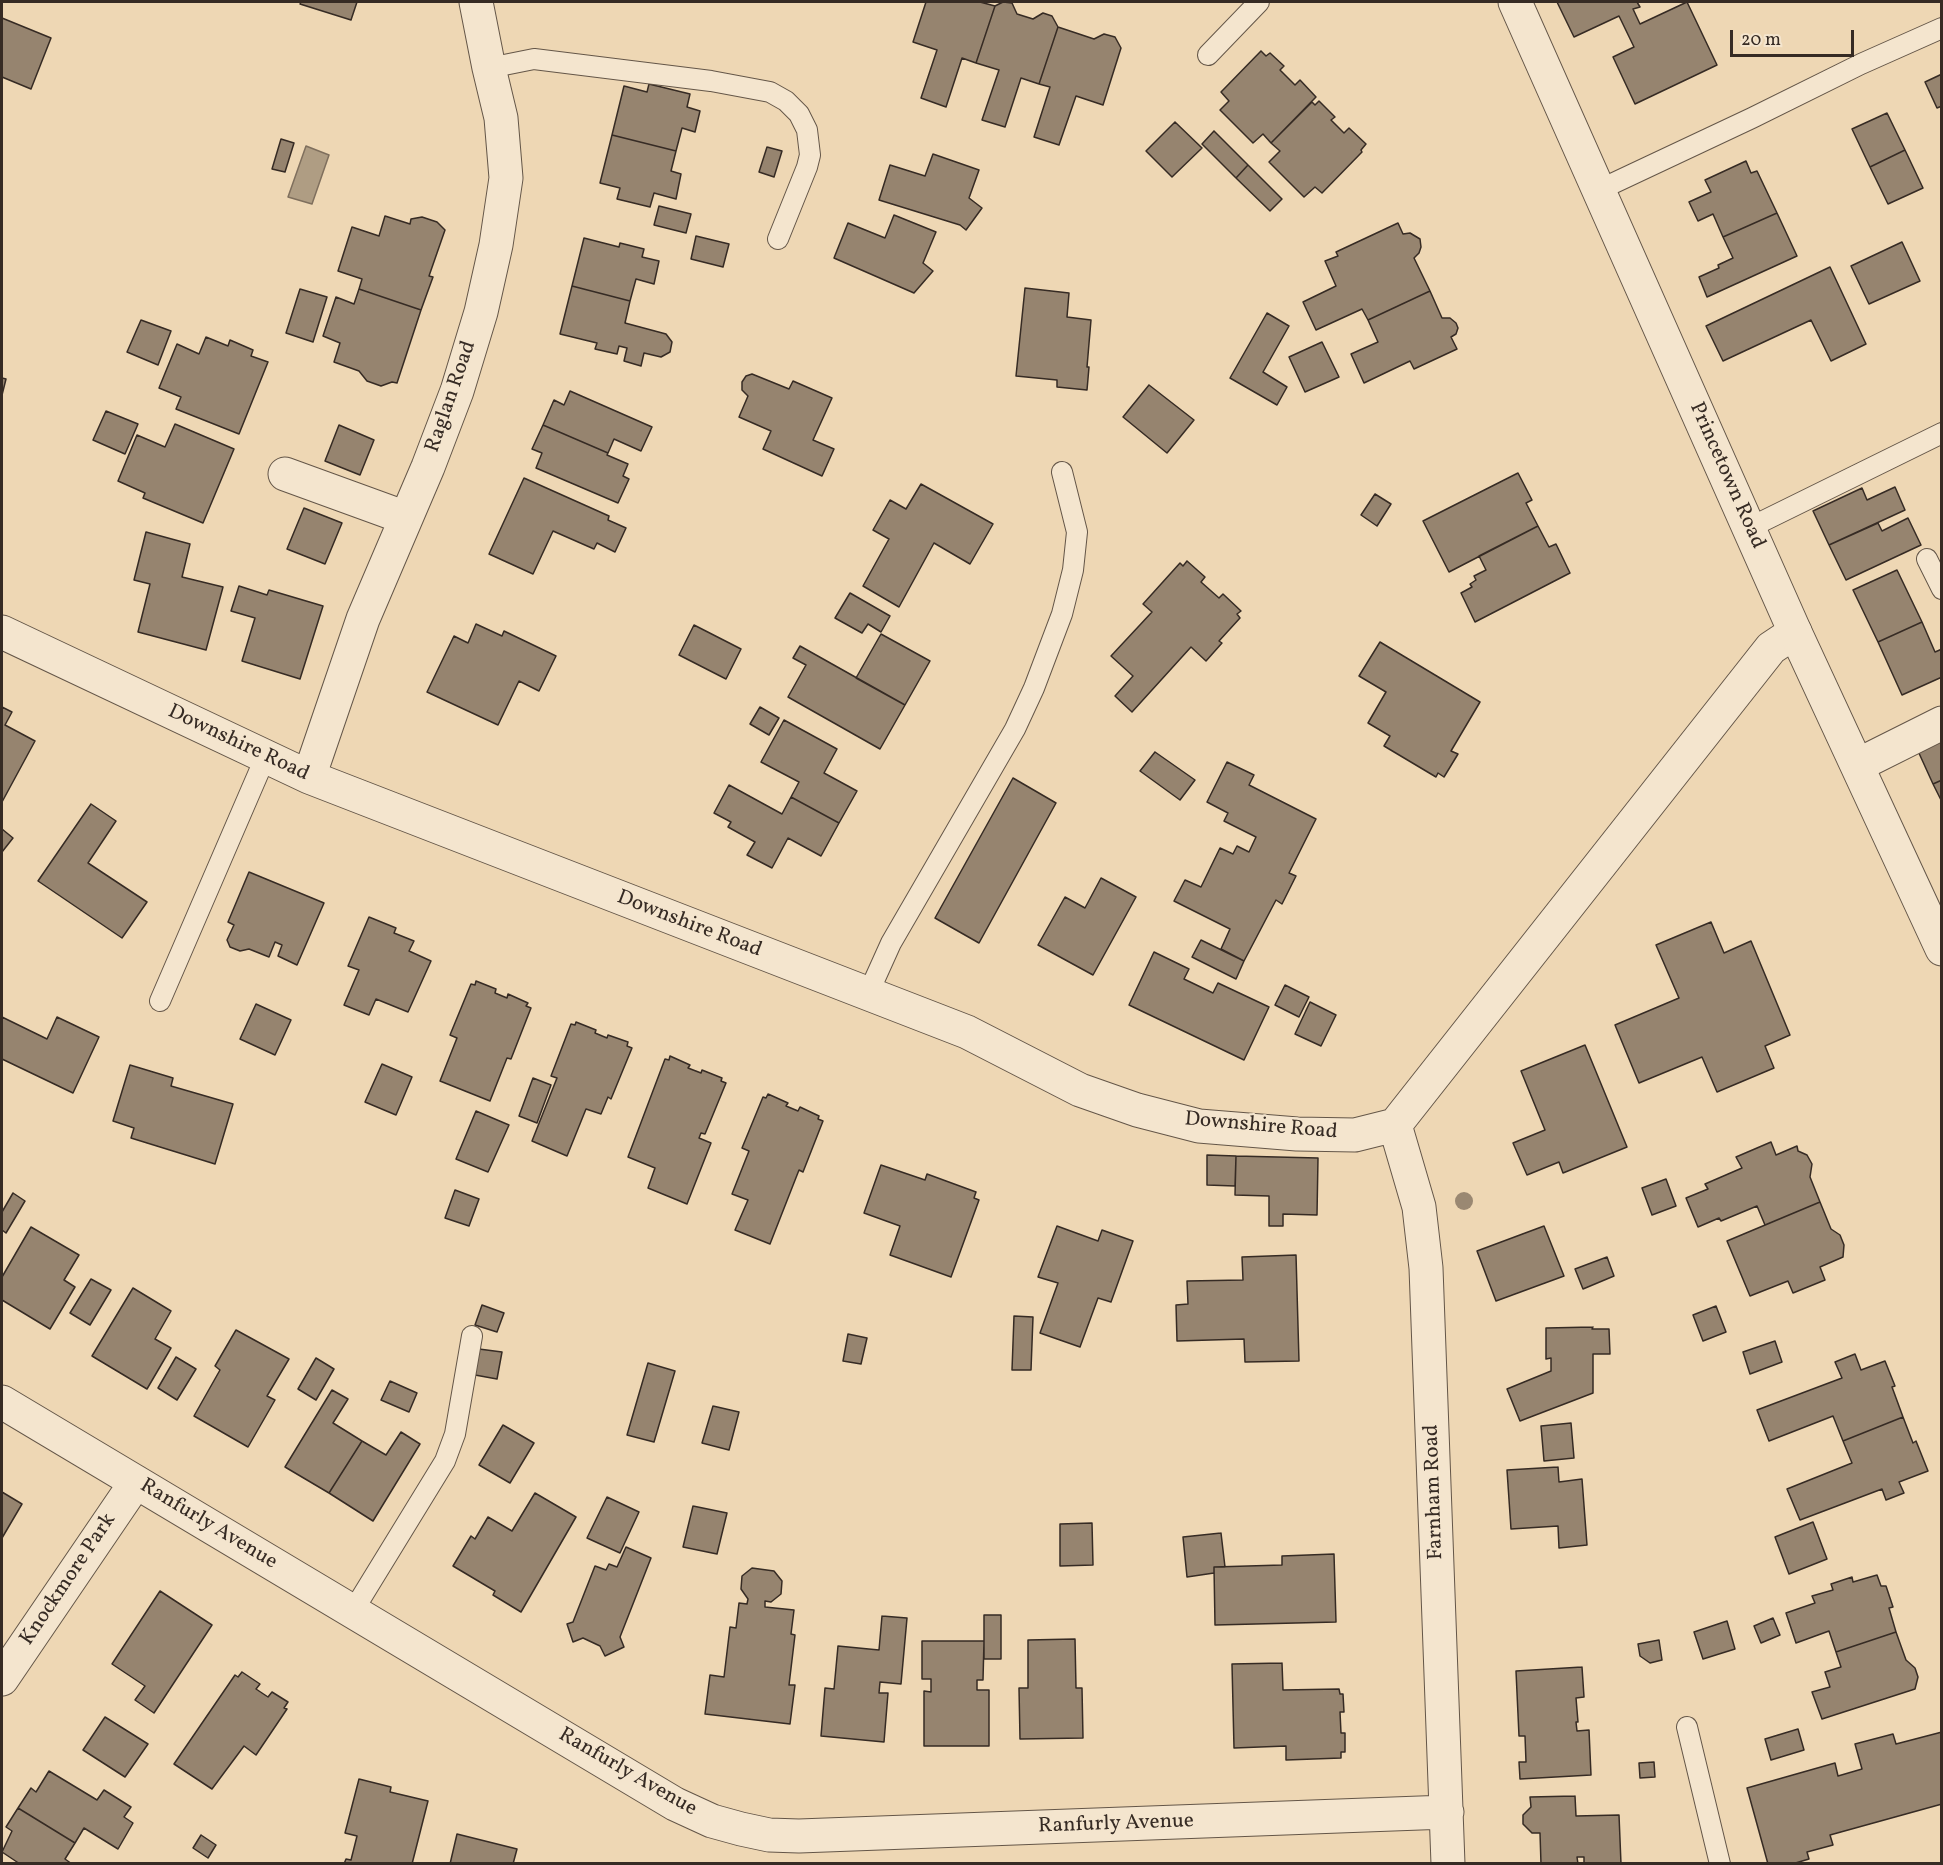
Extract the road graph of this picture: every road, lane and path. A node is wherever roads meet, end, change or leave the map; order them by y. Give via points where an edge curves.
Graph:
1 (476, 2) edge
2 (1258, 2) edge
3 (1515, 2) edge
4 (1941, 27) edge
5 (1208, 55) dead end
6 (489, 68) junction
7 (1599, 190) junction
8 (778, 239) dead end
9 (1941, 433) edge
10 (1062, 472) dead end
11 (285, 474) dead end
12 (406, 518) junction
13 (1749, 528) junction
14 (1928, 559) dead end
15 (1941, 589) edge
16 (2, 632) edge
17 (1795, 632) junction
18 (1941, 723) edge
19 (265, 758) junction
20 (1858, 765) junction
21 (309, 777) junction
22 (1941, 949) edge
23 (868, 994) junction
24 (160, 1001) dead end
25 (1395, 1125) junction
26 (472, 1336) dead end
27 (2, 1402) edge
28 (136, 1482) junction
29 (353, 1611) junction
30 (2, 1679) edge
31 (1687, 1728) dead end
32 (1447, 1812) junction
33 (1448, 1863) edge
34 (1720, 1863) edge

1 - 6 street, Raglan Road
2 - 5 lane
3 - 7 street, Princetown Road
4 - 7 lane
6 - 8 lane via 534,59 711,81 770,92 786,101 807,130 810,155
6 - 12 street, Raglan Road via 501,117 506,178 496,245 457,391
7 - 13 street, Princetown Road
9 - 13 lane
10 - 23 lane via 1077,532 1062,614 1015,729 891,943
11 - 12 street
12 - 21 street, Raglan Road via 363,619
13 - 17 street, Princetown Road
14 - 15 lane
16 - 19 street, Downshire Road
17 - 20 street, Princetown Road
17 - 25 street via 1771,648
18 - 20 street
19 - 21 street, Downshire Road
19 - 24 lane
20 - 22 street, Princetown Road
21 - 23 street, Downshire Road
23 - 25 street, Downshire Road via 967,1032 1080,1090 1199,1126 1355,1135
25 - 32 street, Farnham Road via 1419,1207 1426,1268
26 - 29 lane via 455,1434 445,1461
27 - 28 street, Ranfurly Avenue
28 - 29 street, Ranfurly Avenue
28 - 30 street, Knockmore Park
29 - 32 street, Ranfurly Avenue via 675,1804 712,1821 769,1835
31 - 34 lane
32 - 33 street, Farnham Road

